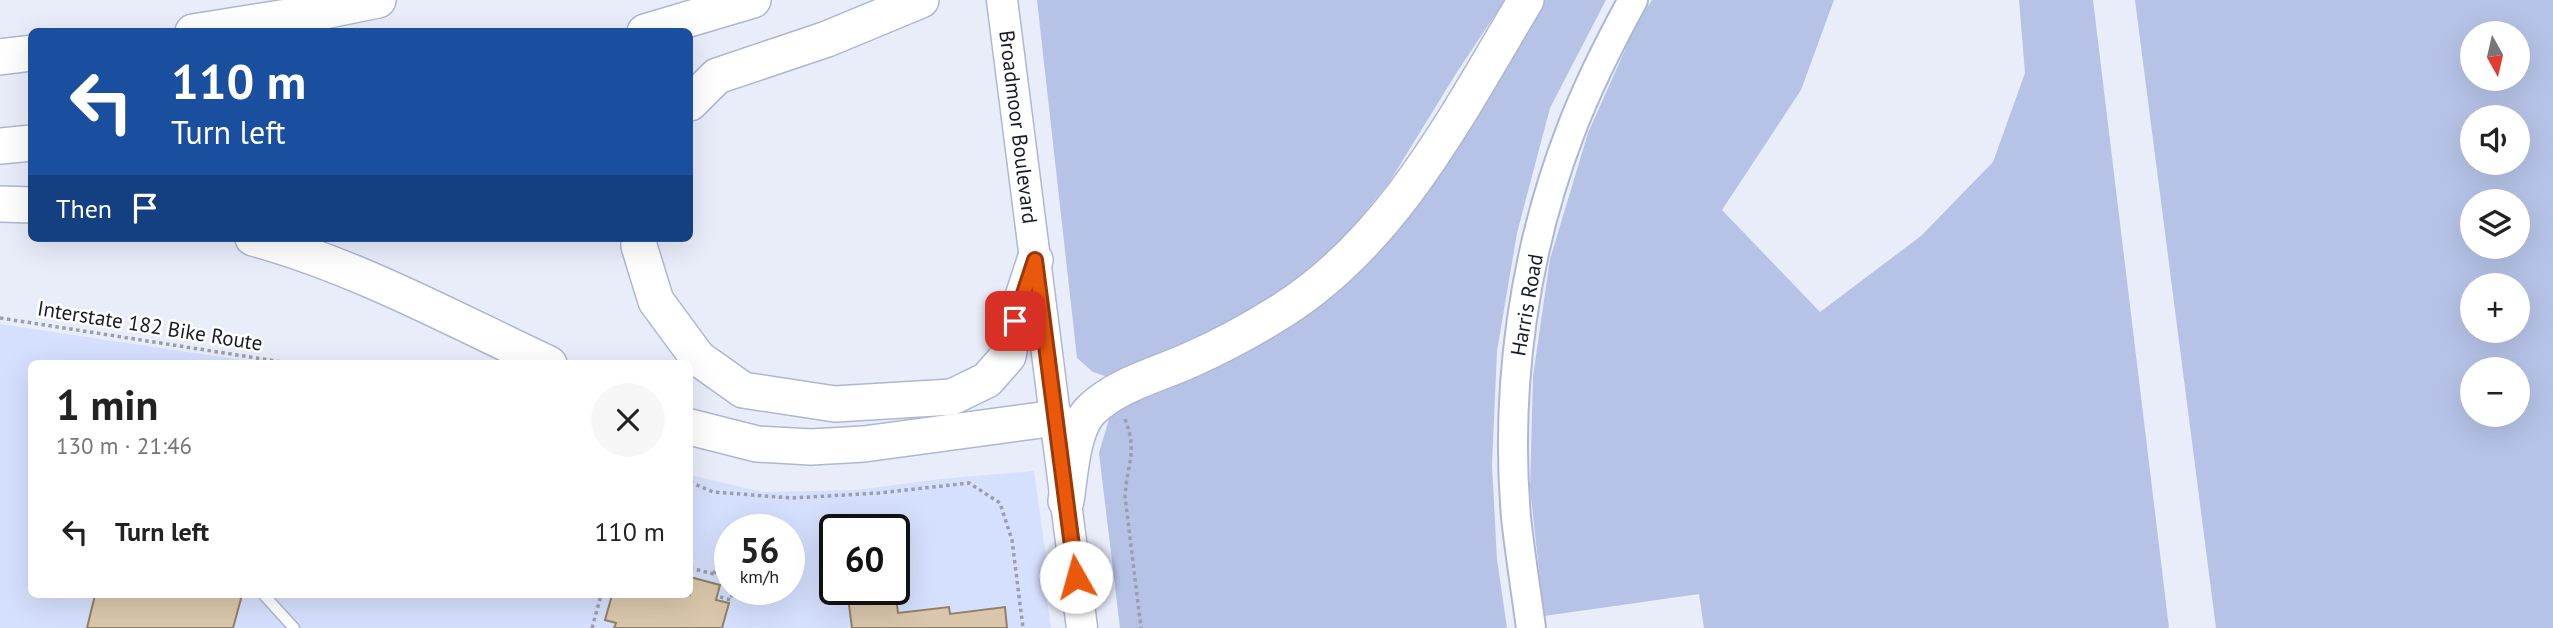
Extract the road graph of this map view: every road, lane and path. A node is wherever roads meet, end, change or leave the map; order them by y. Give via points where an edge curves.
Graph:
1 (378, 0) edge
2 (753, 0) edge
3 (920, 0) edge
4 (1002, 0) edge
5 (1526, 0) edge
6 (1633, 0) edge
7 (217, 28) edge
8 (658, 28) edge
9 (28, 54) edge
10 (0, 57) edge
11 (693, 100) edge
12 (28, 143) edge
13 (0, 146) edge
14 (0, 204) edge
15 (28, 205) edge
16 (266, 242) edge
17 (639, 242) edge
18 (1035, 260) junction
19 (0, 318) edge
20 (269, 360) edge
21 (540, 360) edge
22 (1056, 418) junction
23 (1125, 419) dead end
24 (693, 428) edge
25 (693, 483) edge
26 (1066, 501) junction
27 (693, 569) edge
28 (714, 571) edge
29 (713, 574) joint
30 (267, 598) edge
31 (600, 598) edge
32 (294, 628) edge
33 (592, 628) edge
34 (1023, 628) edge
35 (1082, 628) edge
36 (1141, 628) edge
37 (1531, 628) edge

1 - 7 highway
2 - 8 highway
3 - 11 highway via 827,39 717,76
4 - 18 main road, Broadmoor Boulevard
5 - 26 highway via 1440,142 1377,228 1334,270 1286,307 1238,337 1118,390 1089,412 1074,444
6 - 37 street, Harris Road via 1570,131 1536,245 1525,302 1516,361 1514,464
9 - 10 highway
12 - 13 highway
14 - 15 highway
16 - 21 highway via 355,274
17 - 18 highway via 656,302 698,358 743,390 835,404 952,397 987,380 1008,356
18 - 22 main road, Broadmoor Boulevard
19 - 20 path, Interstate 182 Bike Route
22 - 24 highway via 811,447 757,444
22 - 26 main road, Broadmoor Boulevard
23 - 36 path via 1132,437 1125,496
25 - 34 path via 713,492 792,498 969,484 1000,503 1012,540
26 - 35 main road, Broadmoor Boulevard
27 - 29 path
28 - 29 path
30 - 32 lane
31 - 33 path

